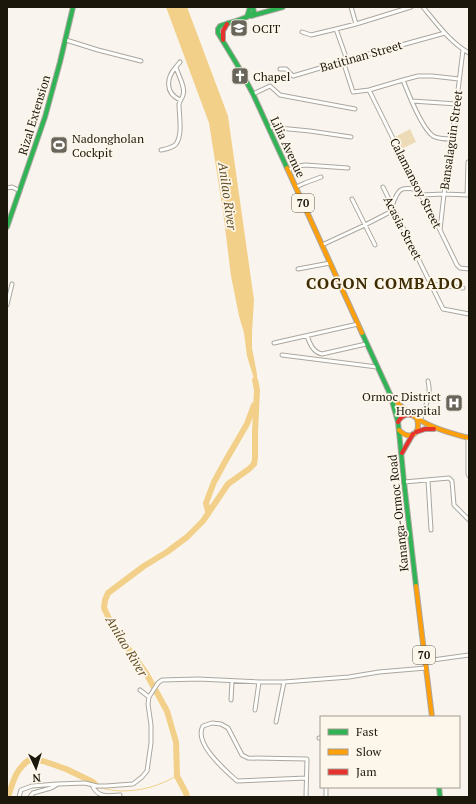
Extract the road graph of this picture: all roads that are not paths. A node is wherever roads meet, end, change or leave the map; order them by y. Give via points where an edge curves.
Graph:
1 (73, 7) edge
2 (250, 7) edge
3 (254, 7) edge
4 (283, 7) edge
5 (351, 7) edge
6 (411, 7) edge
7 (423, 7) edge
8 (259, 14) junction
9 (248, 17) junction
10 (356, 24) junction
11 (336, 29) junction
12 (302, 32) dead end
13 (445, 33) junction
14 (66, 40) junction
15 (463, 50) junction
16 (469, 53) edge
17 (348, 60) junction
18 (141, 61) dead end
19 (343, 61) junction
20 (180, 62) dead end
21 (176, 67) junction
22 (280, 69) dead end
23 (459, 79) junction
24 (402, 80) junction
25 (369, 90) junction
26 (253, 94) junction
27 (180, 100) junction
28 (412, 101) junction
29 (457, 104) junction
30 (355, 109) dead end
31 (268, 127) junction
32 (350, 137) dead end
33 (452, 139) junction
34 (161, 150) dead end
35 (468, 162) edge
36 (348, 168) dead end
37 (288, 170) junction
38 (322, 177) dead end
39 (296, 187) junction
40 (7, 188) edge
41 (382, 188) dead end
42 (418, 190) junction
43 (20, 191) junction
44 (444, 194) junction
45 (420, 195) junction
46 (468, 195) edge
47 (352, 199) dead end
48 (392, 206) junction
49 (394, 210) junction
50 (365, 225) junction
51 (7, 227) edge
52 (440, 230) junction
53 (322, 245) junction
54 (375, 245) dead end
55 (330, 263) junction
56 (298, 269) dead end
57 (469, 269) edge
58 (12, 284) dead end
59 (431, 284) junction
60 (463, 288) dead end
61 (7, 304) edge
62 (469, 314) edge
63 (358, 324) junction
64 (307, 336) junction
65 (274, 343) dead end
66 (366, 344) junction
67 (282, 355) dead end
68 (377, 367) junction
69 (428, 381) dead end
70 (390, 394) junction
71 (412, 415) junction
72 (418, 420) junction
73 (398, 422) junction
74 (398, 430) junction
75 (439, 430) junction
76 (415, 433) junction
77 (469, 438) edge
78 (401, 456) junction
79 (469, 476) edge
80 (428, 480) junction
81 (404, 482) junction
82 (469, 520) edge
83 (431, 530) dead end
84 (469, 655) edge
85 (425, 661) junction
86 (426, 668) junction
87 (232, 680) junction
88 (259, 682) junction
89 (284, 682) junction
90 (140, 690) dead end
91 (149, 698) junction
92 (231, 700) dead end
93 (255, 710) dead end
94 (432, 716) edge
95 (276, 722) dead end
96 (306, 778) junction
97 (58, 784) junction
98 (92, 785) junction
99 (120, 795) dead end
100 (19, 797) edge
101 (30, 797) edge
102 (306, 797) edge

1 - 14 main road, Rizal Extension
2 - 9 main road
3 - 8 main road
3 - 9 main road via 254,12
4 - 8 main road, Lilia Avenue
5 - 10 street
6 - 10 street
7 - 13 street
8 - 9 main road, Lilia Avenue
9 - 26 main road, Lilia Avenue / 70 via 220,26 218,33
10 - 11 street
11 - 12 street via 311,35
11 - 17 street
13 - 15 street
13 - 17 street, Batitinan Street
14 - 18 street
14 - 43 main road, Rizal Extension via 45,116
15 - 16 street
15 - 23 street, Bansalaguin Street
17 - 19 street, Batitinan Street
19 - 22 street, Batitinan Street via 293,76 286,69
19 - 25 street via 354,92
20 - 21 street
21 - 27 street via 183,91
21 - 27 street via 169,78 169,90
23 - 24 street via 418,76
23 - 29 street, Bansalaguin Street
24 - 25 street
24 - 28 street
25 - 42 street, Calamansoy Street
26 - 30 street via 270,86 280,94
26 - 31 main road, Lilia Avenue / 70
27 - 34 street via 180,131 177,142
28 - 29 street
28 - 33 street via 423,124 434,137
29 - 33 street, Bansalaguin Street
31 - 32 street via 310,130
31 - 37 main road, Lilia Avenue / 70
33 - 44 street, Bansalaguin Street
35 - 46 street
36 - 37 street via 305,165
37 - 39 main road, Lilia Avenue / 70
38 - 39 street
39 - 53 main road, Lilia Avenue / 70
40 - 43 street via 12,187
41 - 48 street, Acasia Street
42 - 45 street, Calamansoy Street
42 - 48 street via 407,187 399,190
43 - 51 main road, Rizal Extension
44 - 45 street
44 - 46 street
44 - 52 street, Bansalaguin Street
45 - 52 street, Calamansoy Street
47 - 50 street
48 - 49 street, Acasia Street
49 - 50 street
49 - 59 street, Acasia Street
50 - 53 street
50 - 54 street
52 - 57 street, Calamansoy Street via 457,265
53 - 55 main road, Lilia Avenue / 70
55 - 56 street
55 - 63 main road, Lilia Avenue / 70
58 - 61 street
59 - 60 street
59 - 62 street, Acasia Street via 443,309
63 - 64 street
63 - 66 main road, Lilia Avenue / 70
64 - 65 street
64 - 66 street via 312,348 320,354
66 - 68 main road, Lilia Avenue / 70
67 - 68 street
68 - 70 main road, Lilia Avenue / 70
69 - 72 street via 429,398
70 - 71 main road, 70
70 - 73 main road, 70
71 - 72 main road, 70
71 - 73 main road via 403,415
72 - 75 main road
72 - 76 main road
73 - 74 main road, 70
74 - 76 main road via 409,436
74 - 78 main road, Kananga-Ormoc Road / 70
75 - 76 main road via 428,429
75 - 77 main road
76 - 78 main road via 404,446
77 - 79 street
78 - 81 main road, Kananga-Ormoc Road / 70
80 - 81 street
80 - 82 street via 448,478 452,481 454,505
80 - 83 street
81 - 85 main road, Kananga-Ormoc Road / 70
84 - 85 street
85 - 86 main road, 70
86 - 89 street
86 - 94 main road, 70
87 - 88 street
87 - 91 street via 162,680
87 - 92 street
88 - 89 street
88 - 93 street
89 - 95 street
90 - 91 street
91 - 98 street via 151,743 147,771 133,784
96 - 96 street via 307,759 248,758 242,755 228,728 212,723 202,726 202,740 211,756 237,781
96 - 102 street
97 - 98 street
97 - 100 street via 32,786 21,790
97 - 101 street via 33,793
98 - 99 street via 100,794

